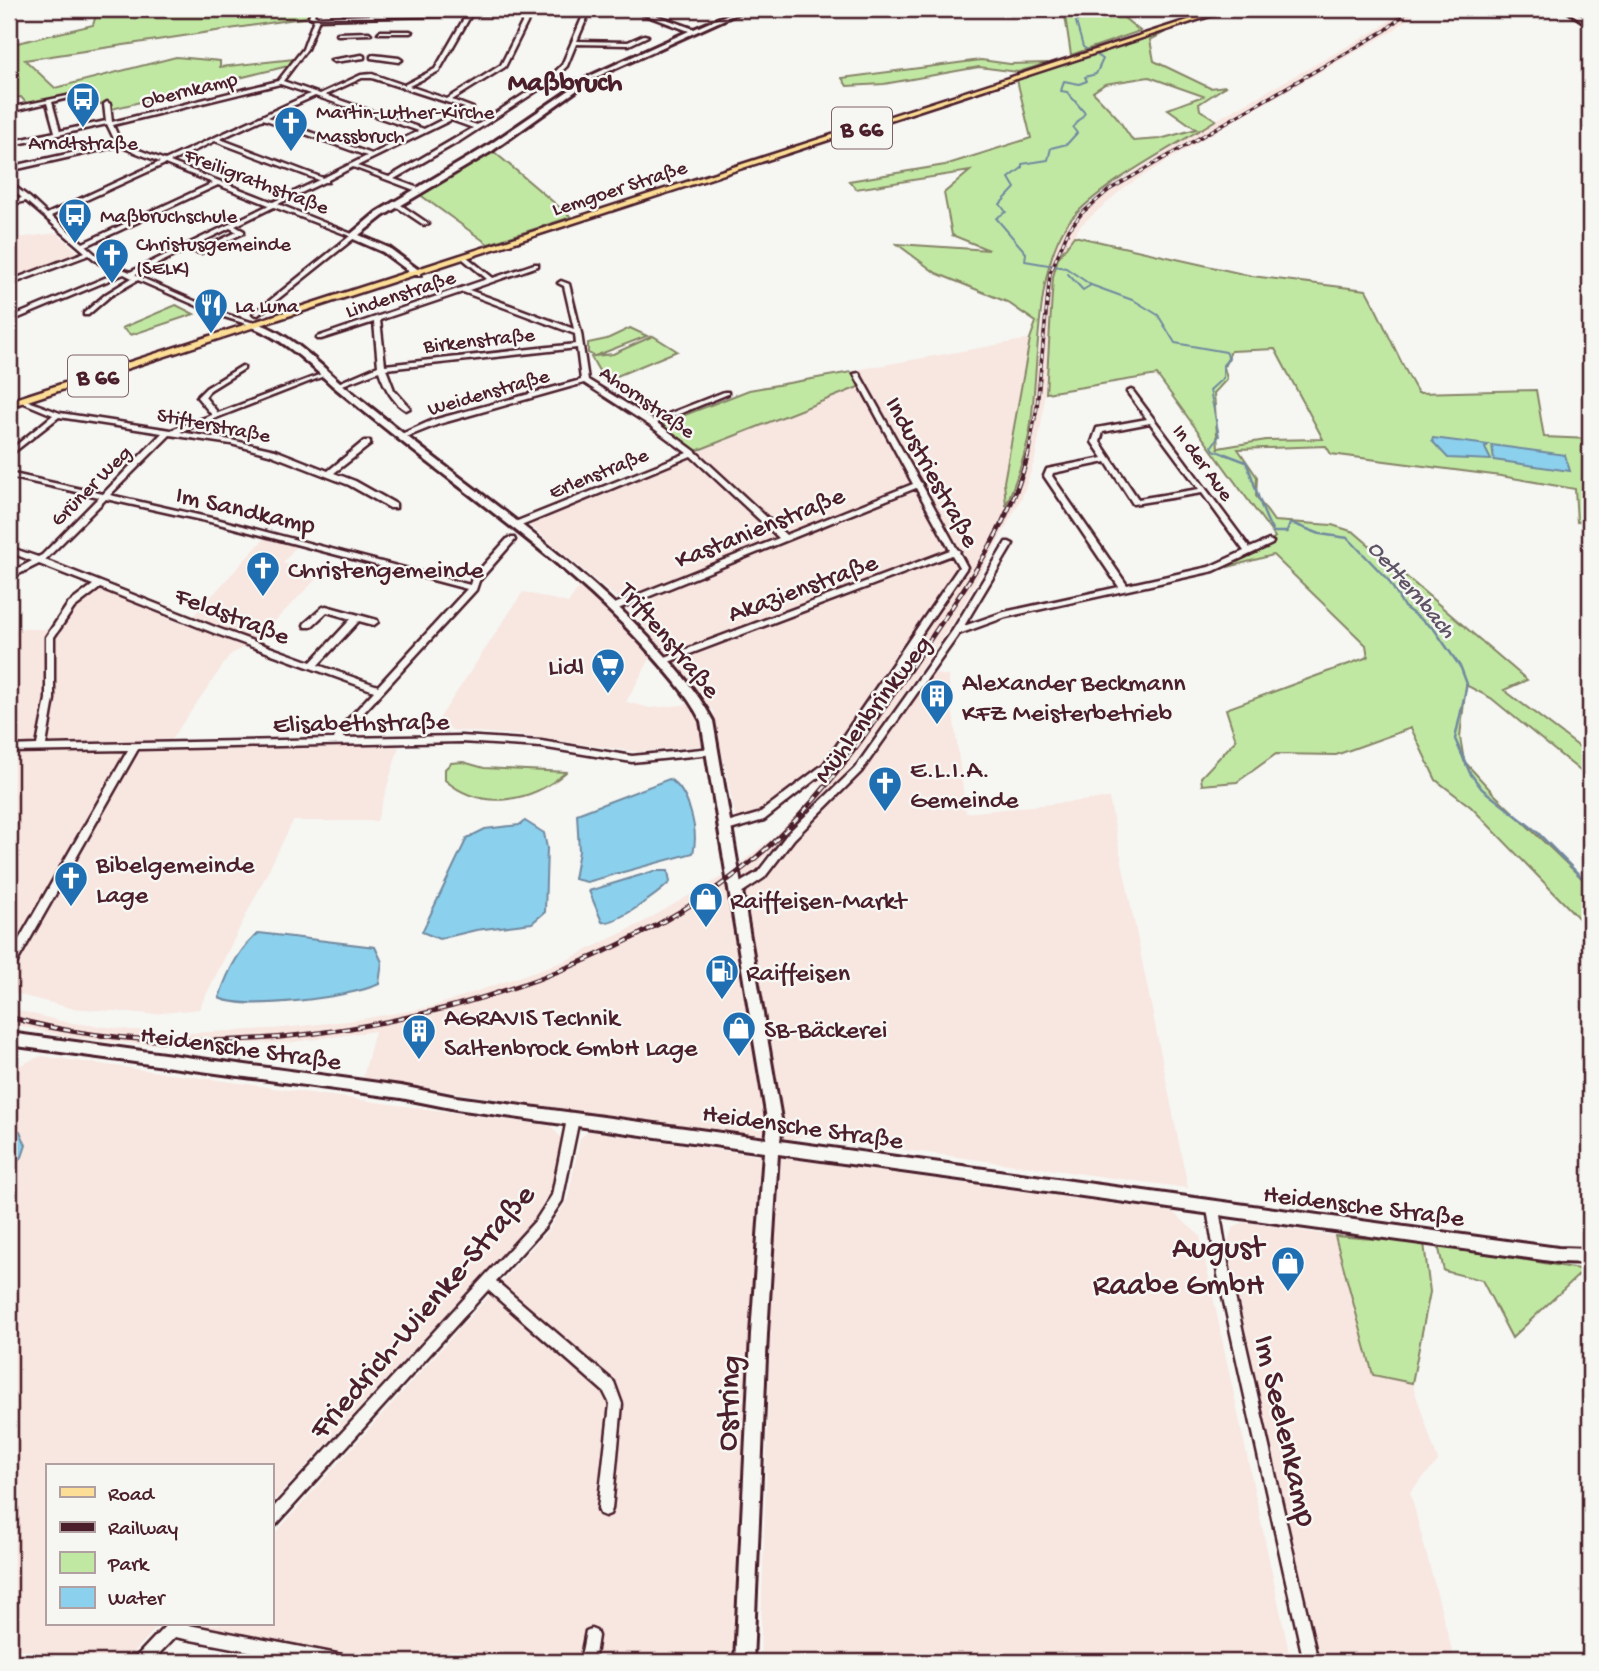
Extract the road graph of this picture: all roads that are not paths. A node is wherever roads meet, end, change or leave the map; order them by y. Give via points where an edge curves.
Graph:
1 (314, 9) edge
2 (366, 9) edge
3 (588, 9) edge
4 (598, 9) edge
5 (634, 9) edge
6 (744, 9) edge
7 (1228, 9) edge
8 (1569, 9) edge
9 (531, 10) junction
10 (407, 12) edge
11 (469, 13) junction
12 (380, 15) junction
13 (364, 16) junction
14 (317, 18) junction
15 (1590, 24) edge
16 (694, 30) junction
17 (375, 32) junction
18 (410, 33) dead end
19 (338, 34) dead end
20 (646, 36) dead end
21 (574, 43) junction
22 (334, 60) dead end
23 (400, 60) dead end
24 (551, 79) junction
25 (278, 83) junction
26 (583, 83) junction
27 (406, 86) junction
28 (319, 94) junction
29 (75, 95) dead end
30 (449, 100) junction
31 (49, 101) junction
32 (107, 104) dead end
33 (9, 110) edge
34 (262, 117) junction
35 (451, 118) junction
36 (110, 123) junction
37 (477, 127) junction
38 (425, 131) junction
39 (58, 133) junction
40 (214, 139) junction
41 (9, 144) edge
42 (119, 144) junction
43 (372, 156) junction
44 (163, 162) junction
45 (356, 167) junction
46 (9, 169) edge
47 (390, 179) junction
48 (326, 181) junction
49 (218, 183) junction
50 (9, 184) edge
51 (419, 190) junction
52 (28, 199) junction
53 (9, 203) edge
54 (396, 204) junction
55 (276, 205) junction
56 (47, 216) junction
57 (426, 224) dead end
58 (232, 227) junction
59 (354, 236) junction
60 (84, 245) junction
61 (187, 248) junction
62 (90, 253) junction
63 (465, 258) junction
64 (536, 265) dead end
65 (417, 272) junction
66 (131, 275) junction
67 (492, 280) junction
68 (9, 283) edge
69 (561, 283) dead end
70 (464, 290) junction
71 (86, 314) dead end
72 (256, 314) dead end
73 (377, 319) junction
74 (9, 320) edge
75 (255, 325) junction
76 (578, 333) junction
77 (319, 338) dead end
78 (579, 346) junction
79 (382, 367) junction
80 (242, 368) dead end
81 (326, 374) junction
82 (857, 374) dead end
83 (585, 381) junction
84 (338, 385) junction
85 (1131, 392) dead end
86 (726, 393) dead end
87 (21, 400) junction
88 (9, 404) edge
89 (406, 408) dead end
90 (58, 415) junction
91 (217, 416) junction
92 (1152, 420) junction
93 (652, 423) junction
94 (169, 433) junction
95 (401, 436) junction
96 (367, 443) dead end
97 (692, 453) junction
98 (9, 454) edge
99 (1106, 460) junction
100 (330, 473) junction
101 (9, 475) edge
102 (919, 484) junction
103 (1202, 491) junction
104 (103, 497) junction
105 (393, 506) dead end
106 (518, 524) junction
107 (784, 538) junction
108 (511, 540) dead end
109 (1269, 542) dead end
110 (1009, 544) dead end
111 (9, 550) edge
112 (956, 551) junction
113 (1250, 552) junction
114 (38, 561) junction
115 (9, 576) edge
116 (97, 585) junction
117 (473, 588) junction
118 (1125, 589) junction
119 (615, 607) junction
120 (357, 618) junction
121 (374, 622) dead end
122 (308, 625) dead end
123 (956, 632) junction
124 (663, 661) junction
125 (312, 666) junction
126 (380, 690) junction
127 (337, 742) junction
128 (135, 746) junction
129 (41, 748) junction
130 (9, 749) edge
131 (712, 751) junction
132 (727, 827) junction
133 (737, 890) junction
134 (9, 966) edge
135 (9, 1039) edge
136 (573, 1119) junction
137 (771, 1147) junction
138 (1213, 1209) junction
139 (1590, 1256) edge
140 (488, 1282) junction
141 (605, 1509) dead end
142 (273, 1518) edge
143 (174, 1626) edge
144 (591, 1636) dead end
145 (141, 1662) edge
146 (342, 1662) edge
147 (587, 1662) edge
148 (744, 1662) edge
149 (1311, 1662) edge

1 - 14 street via 311,16
2 - 13 street
3 - 4 street
3 - 9 street
3 - 21 street
5 - 16 street
6 - 16 street
7 - 63 main road, Lemgoer Straße / B 66
8 - 15 street
9 - 11 street
9 - 30 street via 503,66
10 - 11 street
10 - 12 street
11 - 27 street via 437,70
12 - 13 street
12 - 17 street
13 - 14 street
14 - 25 street via 304,49
16 - 26 street
17 - 18 street
17 - 19 street
20 - 21 street via 629,44
21 - 24 street via 564,66
22 - 23 street
24 - 26 street
24 - 37 street
25 - 28 street
25 - 36 street, Obernkamp
26 - 51 street via 489,149
27 - 28 street via 363,74
27 - 30 street
28 - 34 street
28 - 38 street
29 - 31 street
30 - 35 street via 470,107
31 - 33 street
31 - 39 street
32 - 36 street
34 - 40 street
34 - 43 street
35 - 37 street
35 - 38 street
36 - 39 street
36 - 42 street
37 - 47 street
38 - 43 street
39 - 41 street
40 - 44 street
40 - 48 street
42 - 44 street, Freiligrathstraße
42 - 46 street
43 - 45 street
44 - 49 street, Freiligrathstraße
44 - 56 street
45 - 47 street
45 - 48 street
47 - 51 street
48 - 55 street
49 - 55 street, Freiligrathstraße
49 - 60 street
50 - 52 street
51 - 54 street
52 - 53 street
52 - 56 street
54 - 57 street
54 - 59 street
55 - 58 street
55 - 59 street, Freiligrathstraße
56 - 60 street
58 - 61 street
58 - 61 street via 242,232 199,252
59 - 65 street, Freiligrathstraße via 386,250
59 - 72 street
60 - 62 street
61 - 66 street
62 - 66 street
62 - 68 street
63 - 65 main road, Lemgoer Straße / B 66
63 - 67 street, Lindenstraße
64 - 67 street, Lindenstraße
65 - 75 main road, Lemgoer Straße / B 66
66 - 71 street
66 - 74 street
66 - 75 street
67 - 70 street, Lindenstraße
69 - 76 street, Ahornstraße via 567,285
70 - 73 street, Lindenstraße
70 - 76 street
73 - 77 street, Lindenstraße
73 - 79 street via 378,363
75 - 81 street, Triftenstraße via 297,345
75 - 87 main road, Lemgoer Straße / B 66
76 - 78 street, Ahornstraße
78 - 79 street, Birkenstraße
78 - 83 street, Ahornstraße
79 - 84 street, Birkenstraße
79 - 89 street via 397,401
80 - 91 street via 201,397
81 - 84 street, Triftenstraße
81 - 91 street
82 - 102 street, Industriestraße
83 - 93 street, Ahornstraße
83 - 95 street, Weidenstraße
84 - 95 street, Triftenstraße
85 - 92 street, In der Aue
86 - 93 street
87 - 88 main road, Lemgoer Straße / B 66
87 - 90 street, Stifterstraße
90 - 94 street, Stifterstraße
90 - 98 street
91 - 94 street
92 - 99 street via 1100,430 1096,442
92 - 103 street, In der Aue
93 - 97 street, Ahornstraße
94 - 100 street, Stifterstraße via 272,452
94 - 104 street, Grüner Weg
95 - 106 street, Triftenstraße
96 - 100 street
97 - 106 street, Erlenstraße
97 - 107 street, Ahornstraße
99 - 103 street via 1136,502
99 - 118 street via 1050,471 1048,476
100 - 105 street, Stifterstraße
101 - 104 street, Im Sandkamp
102 - 107 street, Kastanienstraße
102 - 112 street, Industriestraße
103 - 113 street, In der Aue
104 - 114 street, Grüner Weg
104 - 117 street, Im Sandkamp
106 - 119 street, Triftenstraße
107 - 119 street, Kastanienstraße
108 - 117 street
109 - 113 street, Mühlenbrinkweg
110 - 123 street
111 - 114 street, Feldstraße
112 - 124 street, Akazienstraße
112 - 132 street, Industriestraße via 962,568 827,766 761,817
113 - 118 street, Mühlenbrinkweg via 1211,569
114 - 115 street, Grüner Weg
114 - 116 street, Feldstraße
116 - 125 street, Feldstraße
116 - 129 street via 71,606 50,637 50,699
117 - 126 street
118 - 123 street, Mühlenbrinkweg via 1003,615
119 - 124 street, Triftenstraße
120 - 121 street
120 - 122 street via 326,609
120 - 125 street
123 - 133 street, Mühlenbrinkweg via 858,770 791,836 761,875
124 - 131 street, Triftenstraße via 701,707
125 - 126 street, Feldstraße
126 - 127 street
127 - 128 street, Elisabethstraße
127 - 131 street, Elisabethstraße via 496,740 632,758
128 - 129 street, Elisabethstraße
128 - 134 street
129 - 130 street, Elisabethstraße
131 - 132 street, Triftenstraße
132 - 133 street, Triftenstraße
133 - 137 street, Triftenstraße via 774,1104
135 - 136 street, Heidensche Straße
136 - 137 street, Heidensche Straße
136 - 140 street, Friedrich-Wienke-Straße via 558,1197
137 - 138 street, Heidensche Straße
137 - 148 street, Ostring
138 - 139 street, Heidensche Straße
138 - 149 street, Im Seelenkamp
140 - 141 street via 609,1387 616,1404
140 - 142 street, Friedrich-Wienke-Straße
143 - 145 street
143 - 146 street
144 - 147 street

